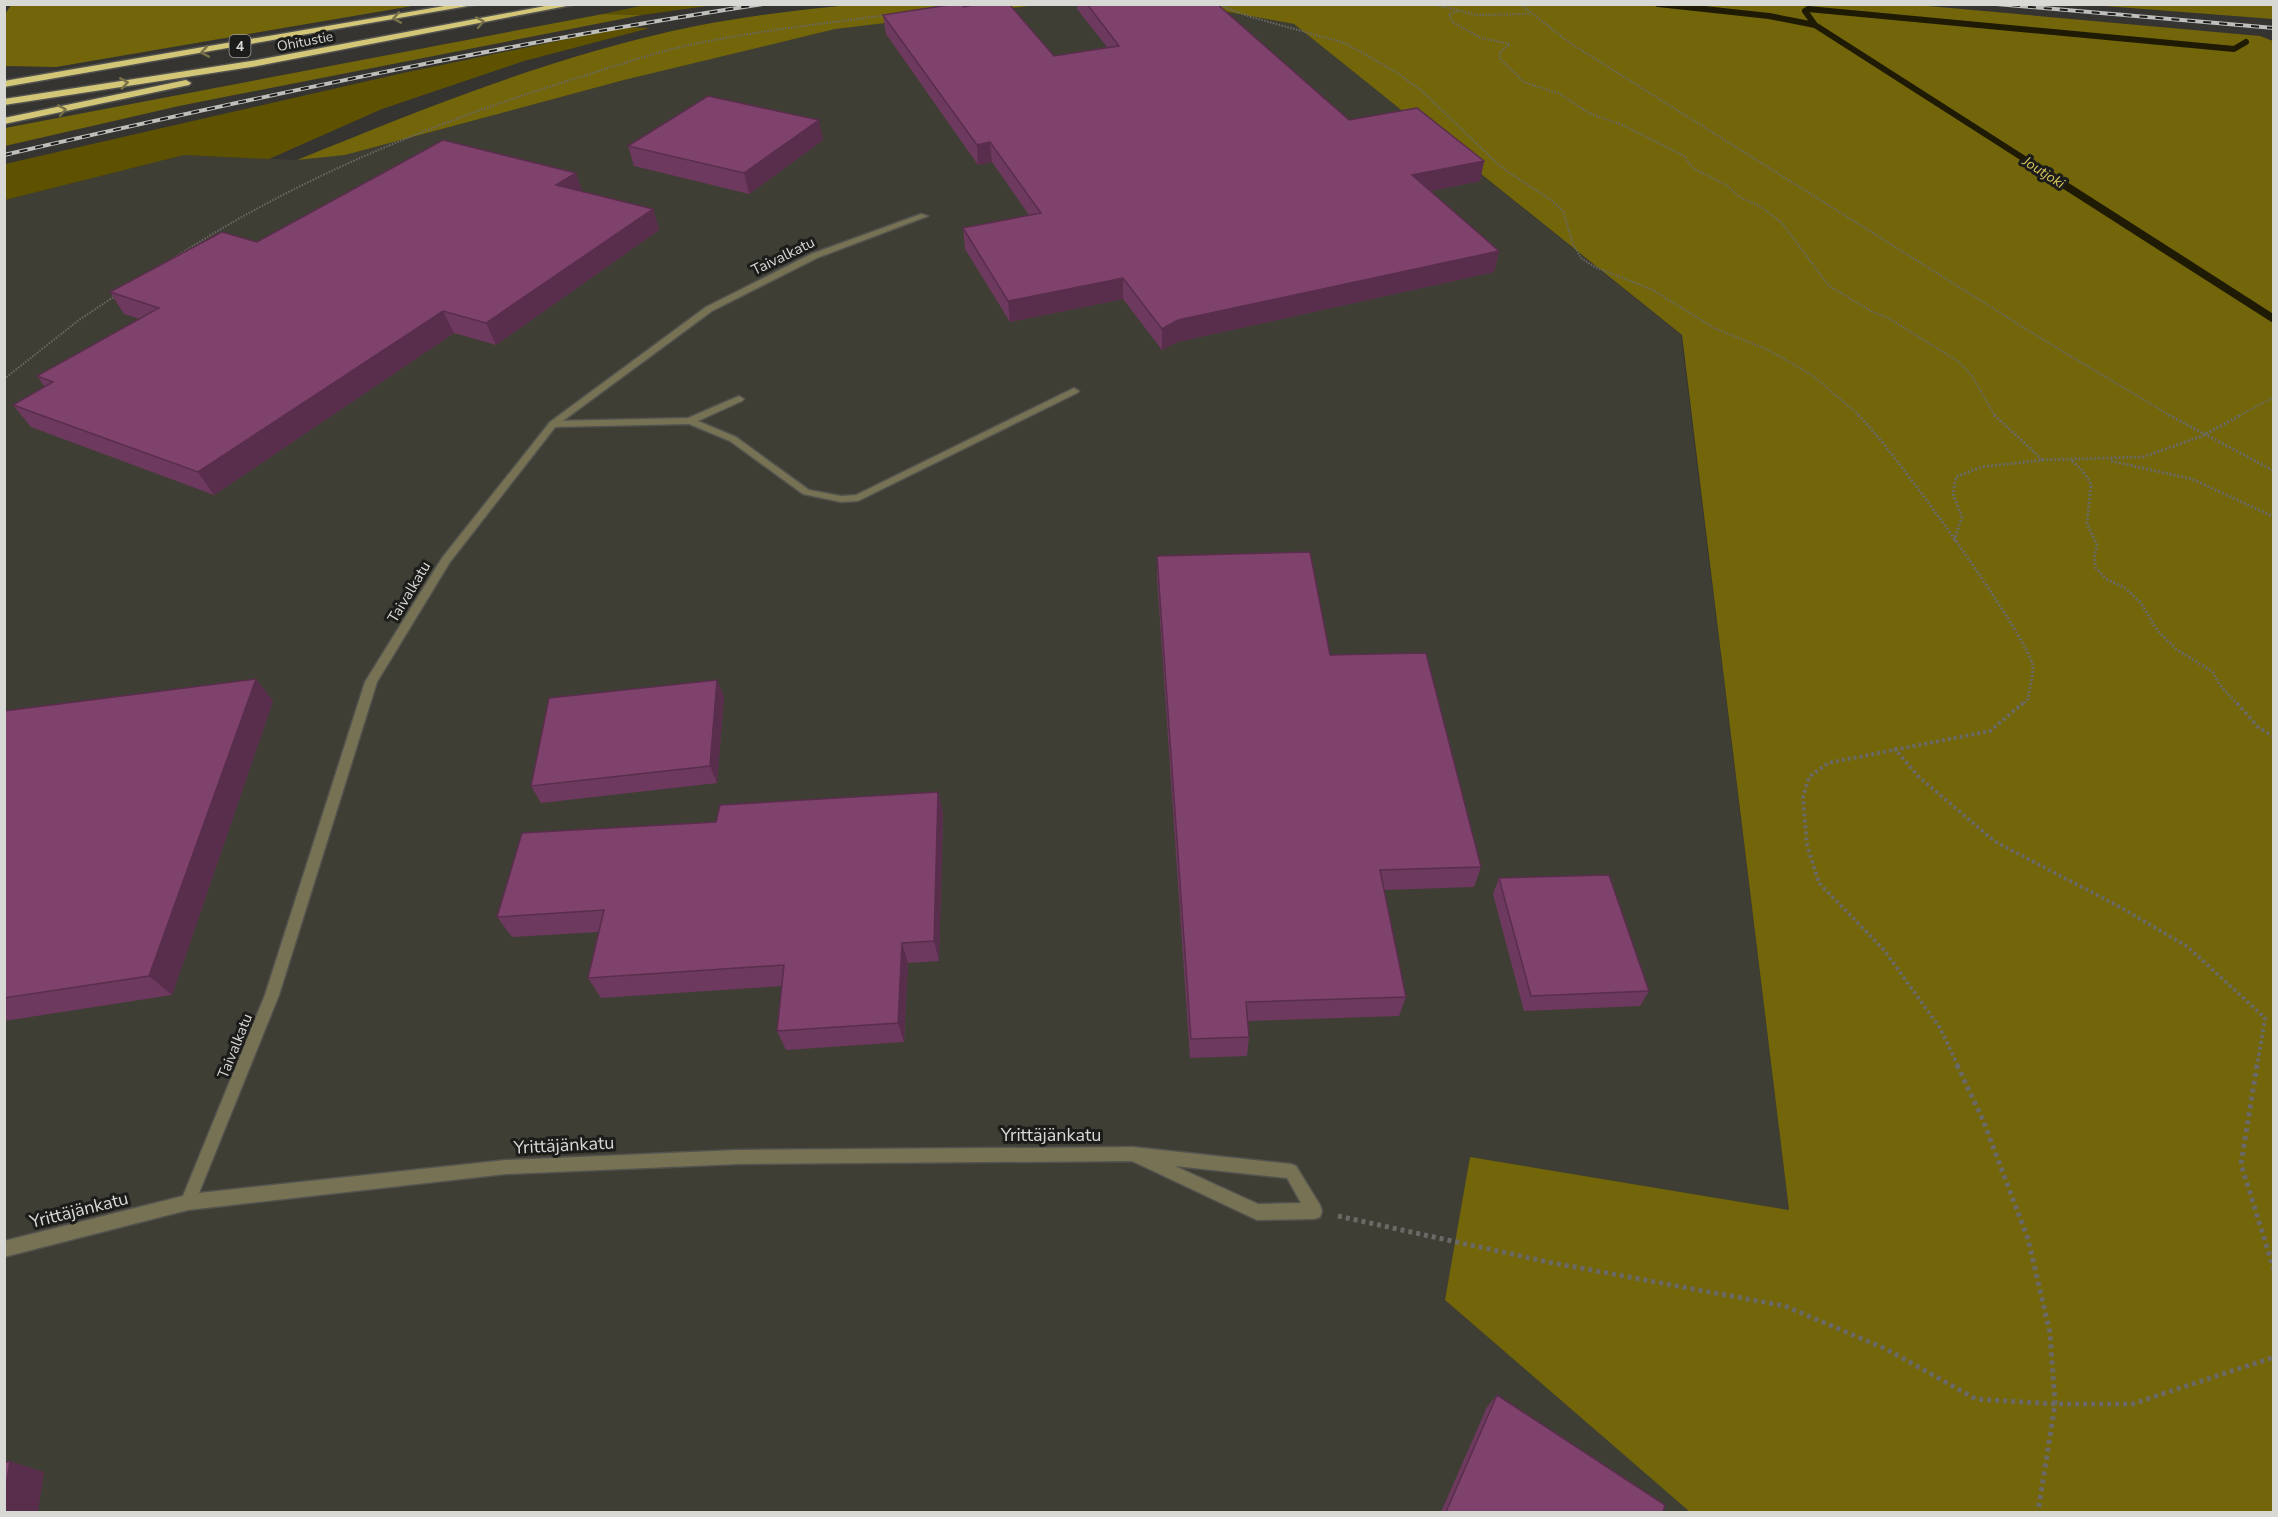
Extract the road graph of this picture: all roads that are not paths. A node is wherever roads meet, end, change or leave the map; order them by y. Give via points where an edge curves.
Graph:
1 (475, 4) edge
2 (573, 4) edge
3 (258, 63) junction
4 (4, 84) edge
5 (4, 102) edge
6 (4, 121) edge
7 (924, 216) dead end
8 (1074, 391) dead end
9 (739, 399) dead end
10 (690, 421) junction
11 (553, 424) junction
12 (1133, 1154) junction
13 (188, 1203) junction
14 (4, 1249) edge

1 -> 4 highway, Ohitustie / 4
3 -> 2 highway, Ohitustie / 4
5 -> 3 highway, Ohitustie / 4
6 -> 3 highway via 160,90
7 - 11 street, Taivalkatu via 814,256 709,309
8 - 10 street via 858,498 806,492 734,439
9 - 10 street
10 - 11 street
11 - 13 street, Taivalkatu via 446,560 371,682 272,996
12 - 12 street, Yrittäjänkatu via 1257,1212 1314,1211 1291,1171
12 - 13 street, Yrittäjänkatu via 738,1157 506,1167
13 - 14 street, Yrittäjänkatu

